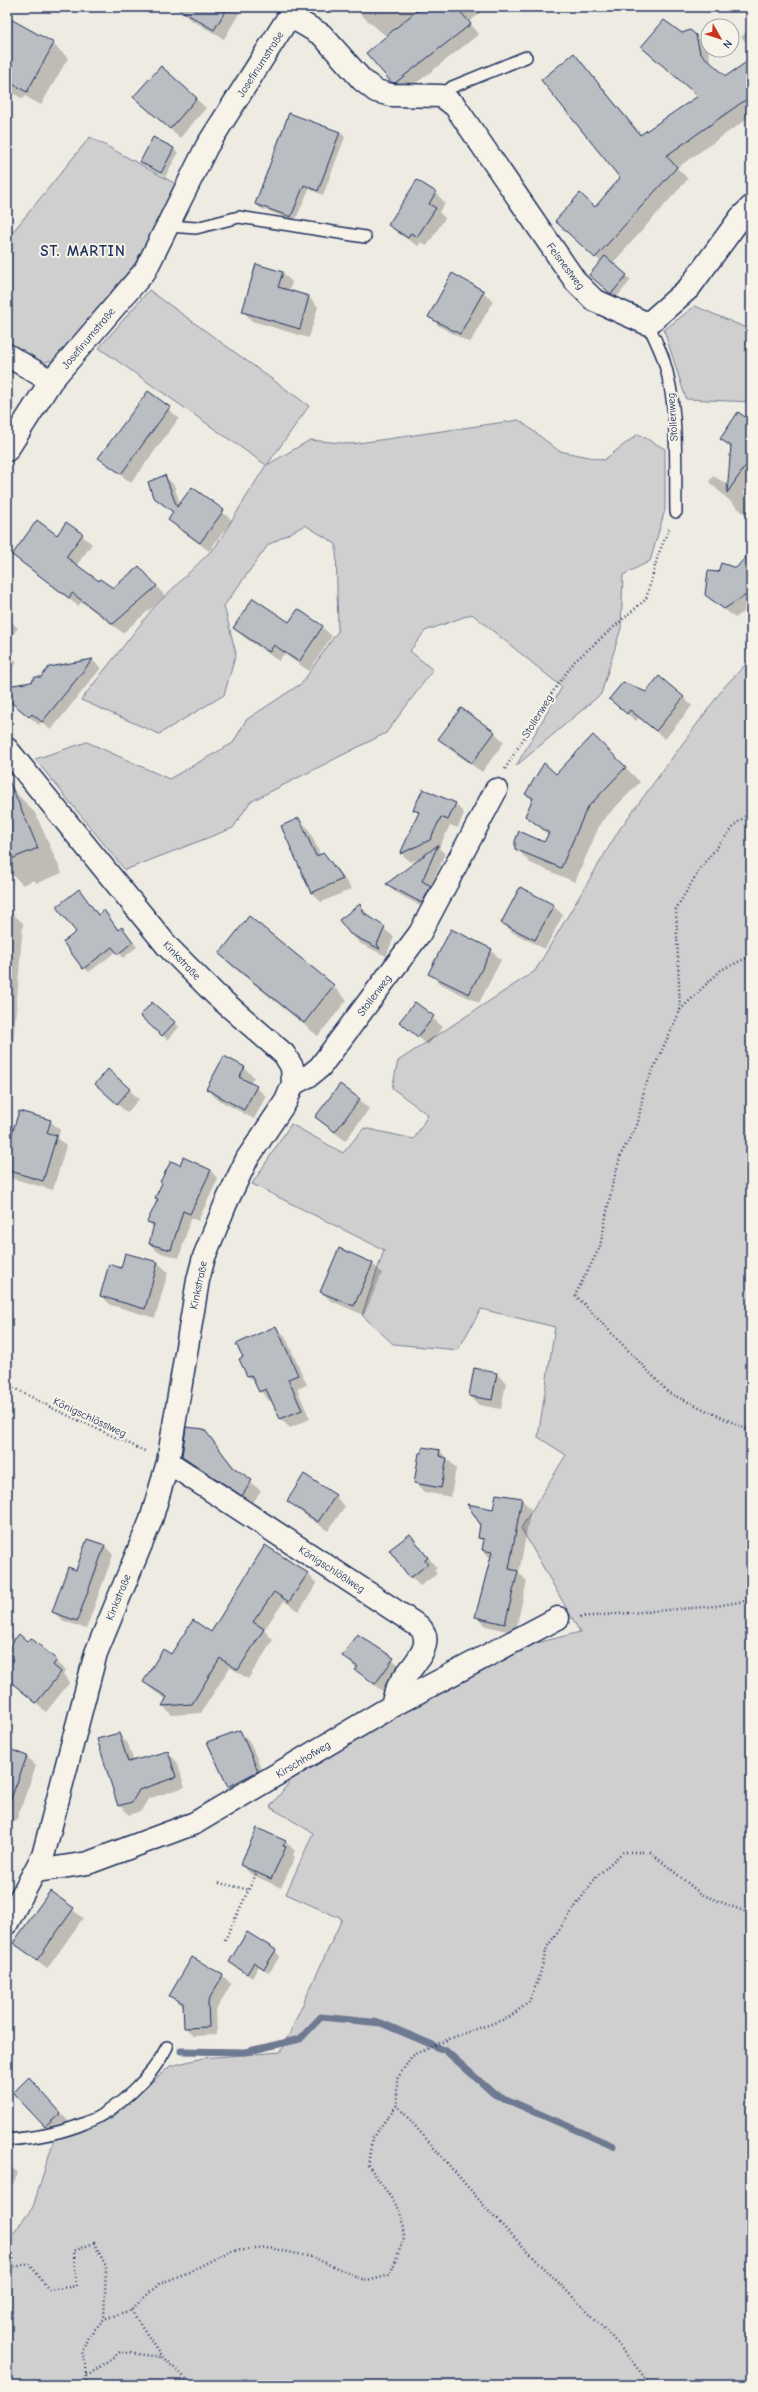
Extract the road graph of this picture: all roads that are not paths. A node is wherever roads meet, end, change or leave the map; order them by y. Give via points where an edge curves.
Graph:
1 (293, 11) edge
2 (526, 57) dead end
3 (442, 96) junction
4 (751, 208) edge
5 (169, 226) junction
6 (365, 237) dead end
7 (648, 324) junction
8 (7, 354) edge
9 (51, 382) junction
10 (7, 450) edge
11 (676, 512) road end
12 (7, 749) edge
13 (496, 790) road end
14 (293, 1084) junction
15 (168, 1462) junction
16 (558, 1618) road end
17 (392, 1706) junction
18 (37, 1871) junction
19 (10, 1908) edge
20 (167, 2047) dead end
21 (7, 2140) edge

1 - 3 street via 322,35 362,80 376,91 391,95
1 - 5 street, Josefinumstraße via 207,146
2 - 3 lane via 452,87
3 - 7 street, Felsnestweg via 455,106 576,282 594,300
4 - 7 street via 741,217 689,288
5 - 6 lane via 196,228 239,217
5 - 9 street, Josefinumstraße via 145,271
7 - 11 lane, Stollenweg via 662,358 670,387 674,422
8 - 9 street
9 - 10 street, Josefinumstraße
12 - 14 street, Kinkstraße via 168,947 216,995 284,1054 292,1067
13 - 14 street, Stollenweg via 420,933 320,1067
14 - 15 street, Kinkstraße via 286,1101 247,1159 204,1257
15 - 17 street, Königschlößlweg via 420,1627 426,1634 426,1643 398,1686
15 - 18 street, Kinkstraße via 151,1520 96,1653
16 - 17 street, Kirschhofweg
17 - 18 street, Kirschhofweg via 195,1822 88,1863
18 - 19 street, Kinkstraße
20 - 21 lane via 159,2063 141,2084 107,2112 86,2123

